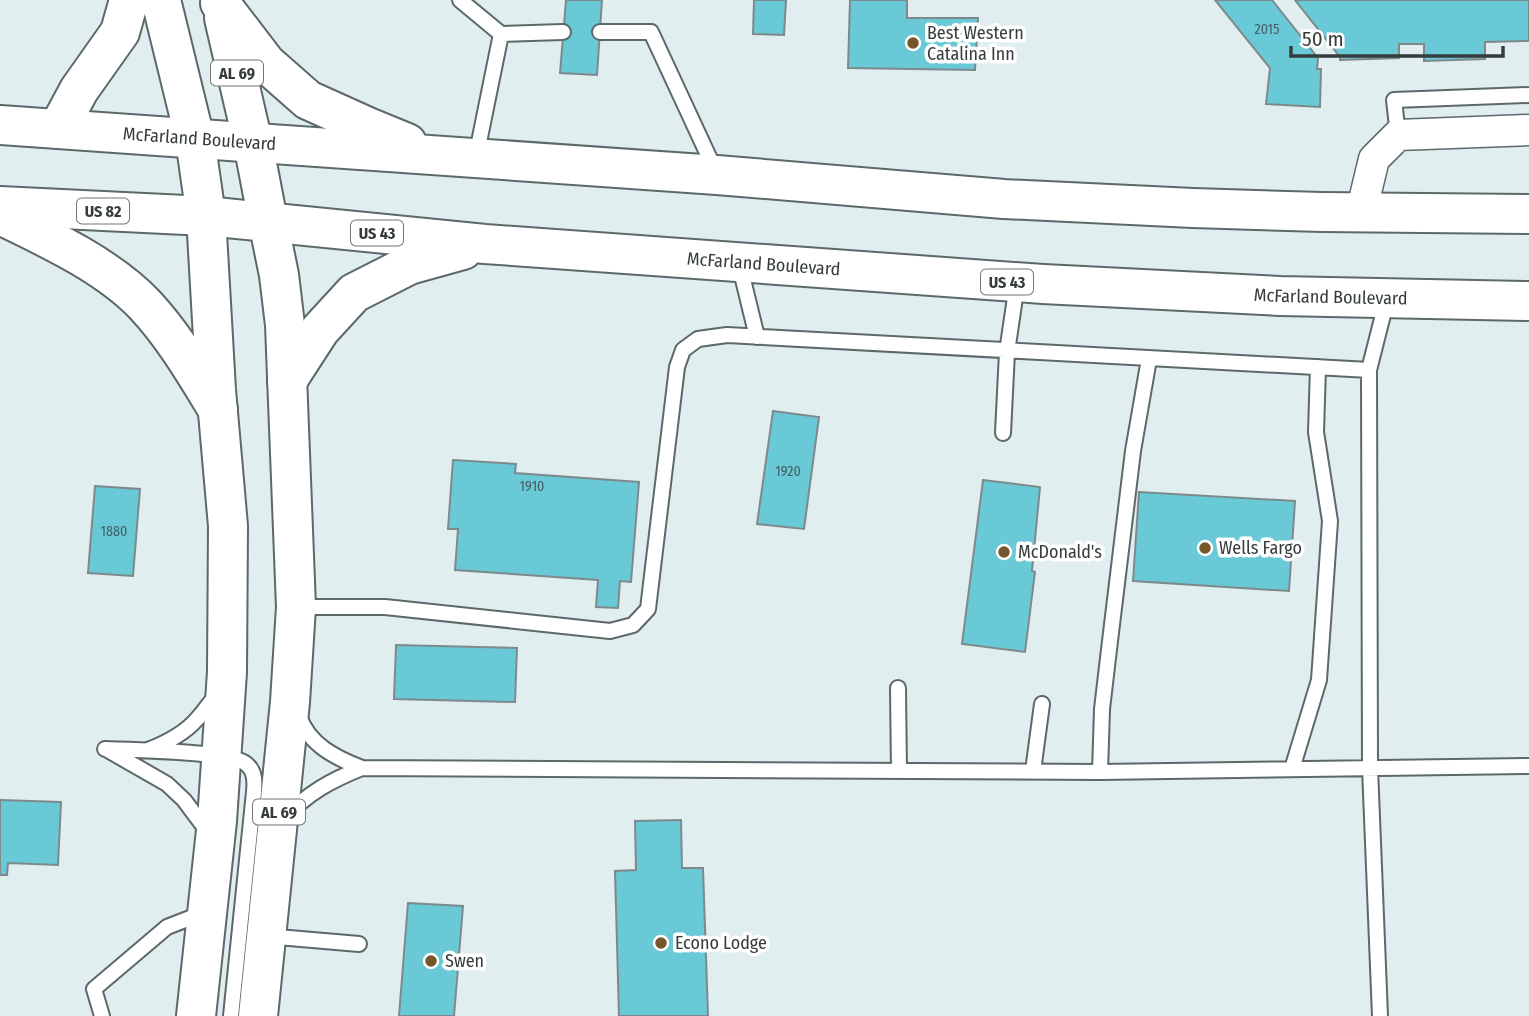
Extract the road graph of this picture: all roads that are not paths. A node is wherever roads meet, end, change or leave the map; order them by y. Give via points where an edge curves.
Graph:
1 (129, 0) edge
2 (162, 0) edge
3 (460, 0) edge
4 (221, 1) edge
5 (563, 32) dead end
6 (600, 32) dead end
7 (500, 34) junction
8 (1529, 95) edge
9 (0, 125) edge
10 (58, 129) junction
11 (1529, 130) edge
12 (1398, 135) junction
13 (195, 139) junction
14 (253, 143) junction
15 (458, 157) junction
16 (718, 175) junction
17 (0, 206) edge
18 (1361, 213) junction
19 (1529, 214) edge
20 (0, 215) edge
21 (206, 215) junction
22 (268, 221) junction
23 (485, 244) junction
24 (739, 262) junction
25 (1017, 282) junction
26 (1387, 298) junction
27 (1529, 301) edge
28 (757, 337) junction
29 (1007, 352) junction
30 (1149, 359) junction
31 (1318, 368) junction
32 (1369, 370) junction
33 (287, 381) junction
34 (218, 410) junction
35 (1003, 433) dead end
36 (296, 607) junction
37 (226, 684) junction
38 (898, 688) dead end
39 (291, 694) junction
40 (1042, 704) dead end
41 (145, 751) junction
42 (222, 756) junction
43 (1529, 766) edge
44 (362, 768) junction
45 (1370, 768) junction
46 (1292, 769) junction
47 (899, 771) junction
48 (1033, 771) junction
49 (1101, 772) junction
50 (277, 828) junction
51 (215, 843) junction
52 (208, 911) junction
53 (266, 936) junction
54 (359, 944) dead end
55 (102, 1016) edge
56 (196, 1016) edge
57 (231, 1016) edge
58 (258, 1016) edge
59 (1380, 1016) edge

1 - 10 main road via 120,32
2 - 13 main road
3 - 7 lane
4 - 14 main road, AL 69
4 - 15 main road via 266,63 308,100 368,127
5 - 7 lane
6 - 16 lane via 651,32
7 - 15 lane
8 - 12 lane via 1394,100
9 - 10 main road, McFarland Boulevard
10 - 13 main road, McFarland Boulevard
11 - 12 street
12 - 18 street via 1374,159
13 - 14 main road, McFarland Boulevard
13 - 21 main road
14 - 15 main road, McFarland Boulevard
14 - 22 main road, AL 69
15 - 16 main road, McFarland Boulevard
16 - 18 main road, McFarland Boulevard via 1004,199
17 - 21 main road, McFarland Boulevard / US 82
18 - 19 main road, McFarland Boulevard
20 - 34 main road via 54,240 116,279 144,304
21 - 22 main road, McFarland Boulevard / US 82
21 - 34 main road
22 - 23 main road, McFarland Boulevard / US 43
22 - 33 main road, AL 69 via 285,325
23 - 24 main road, McFarland Boulevard / US 43
23 - 33 main road via 408,265 354,293 320,330
24 - 25 main road, McFarland Boulevard / US 43
24 - 28 lane
25 - 26 main road, McFarland Boulevard / US 43
25 - 29 lane
26 - 27 main road, McFarland Boulevard / US 43
26 - 32 lane
28 - 29 lane
28 - 36 lane via 698,339 683,350 677,367 648,609 633,625 610,631 385,607
29 - 30 lane
29 - 35 lane
30 - 31 lane
30 - 49 lane via 1133,451 1102,709
31 - 32 lane
31 - 46 lane via 1316,432 1330,521 1319,680
32 - 45 lane
33 - 36 main road, AL 69
34 - 37 main road via 228,526
36 - 39 main road, AL 69
37 - 41 lane via 196,721
37 - 42 main road
38 - 47 lane
39 - 44 lane via 314,741
39 - 50 main road, AL 69
40 - 48 lane
41 - 42 lane
41 - 51 lane via 105,749 167,784
42 - 51 main road
42 - 57 lane via 246,764 255,780
43 - 45 lane
44 - 47 lane
44 - 50 lane via 315,790
45 - 46 lane
45 - 59 lane
46 - 49 lane
47 - 48 lane
48 - 49 lane
50 - 53 main road, AL 69
51 - 52 main road
52 - 55 lane via 167,928 94,989
52 - 56 main road
53 - 54 lane
53 - 58 main road, AL 69

